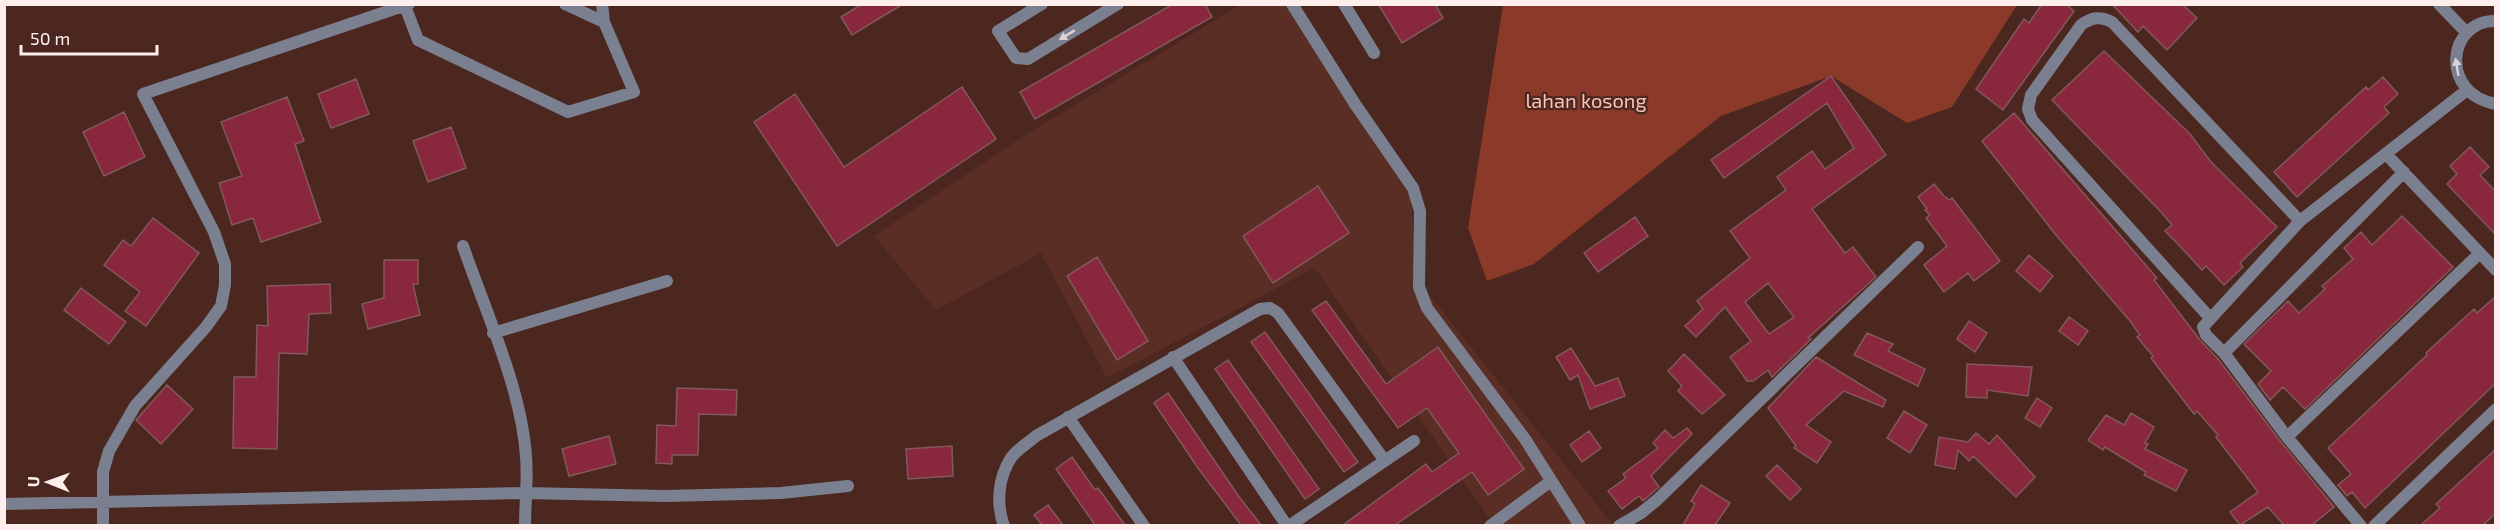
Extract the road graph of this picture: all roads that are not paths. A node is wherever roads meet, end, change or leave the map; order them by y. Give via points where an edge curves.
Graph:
1 (565, 4) edge
2 (602, 4) edge
3 (1042, 4) edge
4 (1118, 4) edge
5 (1292, 4) edge
6 (1344, 4) edge
7 (2439, 4) edge
8 (407, 5) edge
9 (2496, 21) edge
10 (604, 22) junction
11 (2467, 33) junction
12 (1374, 53) dead end
13 (2466, 90) junction
14 (2496, 104) edge
15 (2386, 154) junction
16 (2404, 172) junction
17 (2300, 221) junction
18 (463, 246) dead end
19 (1918, 248) dead end
20 (2480, 253) junction
21 (2496, 270) edge
22 (667, 281) dead end
23 (2210, 318) junction
24 (494, 333) junction
25 (2223, 353) junction
26 (1173, 357) junction
27 (2496, 410) edge
28 (1068, 417) junction
29 (2287, 438) junction
30 (1414, 441) dead end
31 (1385, 461) junction
32 (1551, 481) junction
33 (848, 486) dead end
34 (525, 493) junction
35 (103, 502) junction
36 (4, 504) edge
37 (103, 525) edge
38 (525, 525) edge
39 (1004, 525) edge
40 (1144, 525) edge
41 (1288, 525) edge
42 (1490, 525) edge
43 (1580, 525) edge
44 (1619, 525) edge
45 (2361, 525) edge
46 (2374, 525) edge

1 - 10 street
2 - 10 street
4 -> 3 street via 1028,59 1016,58 998,31
5 - 32 street via 1413,188 1420,211 1419,287 1427,308
6 - 12 street
7 - 11 street
8 - 10 street via 418,40 568,112 634,92
8 - 35 street via 144,94 214,232 225,264 225,285 221,306 135,406 109,451 103,472
9 - 11 street via 2478,25
13 -> 11 street via 2457,72 2456,58
13 - 14 street via 2483,102
13 - 15 street
15 - 16 street
15 - 17 street
16 - 20 street
16 - 25 street
17 - 23 street
17 - 23 street via 2112,22 2099,17 2081,25 2031,95 2028,109 2032,120
18 - 24 street
19 - 44 street via 1657,500
20 - 21 street
20 - 29 street
22 - 24 street
23 - 25 street via 2203,327
24 - 34 street via 521,424 526,457
25 - 29 street
26 - 28 street
26 - 31 street via 1260,309 1270,308
26 - 41 street
27 - 46 street
28 - 39 street via 1011,457 1001,481 998,509
28 - 40 street
29 - 45 street
30 - 31 street
31 - 41 street
32 - 42 street
32 - 43 street
33 - 34 street via 781,493 666,496
34 - 35 street
34 - 38 street
35 - 36 street
35 - 37 street

